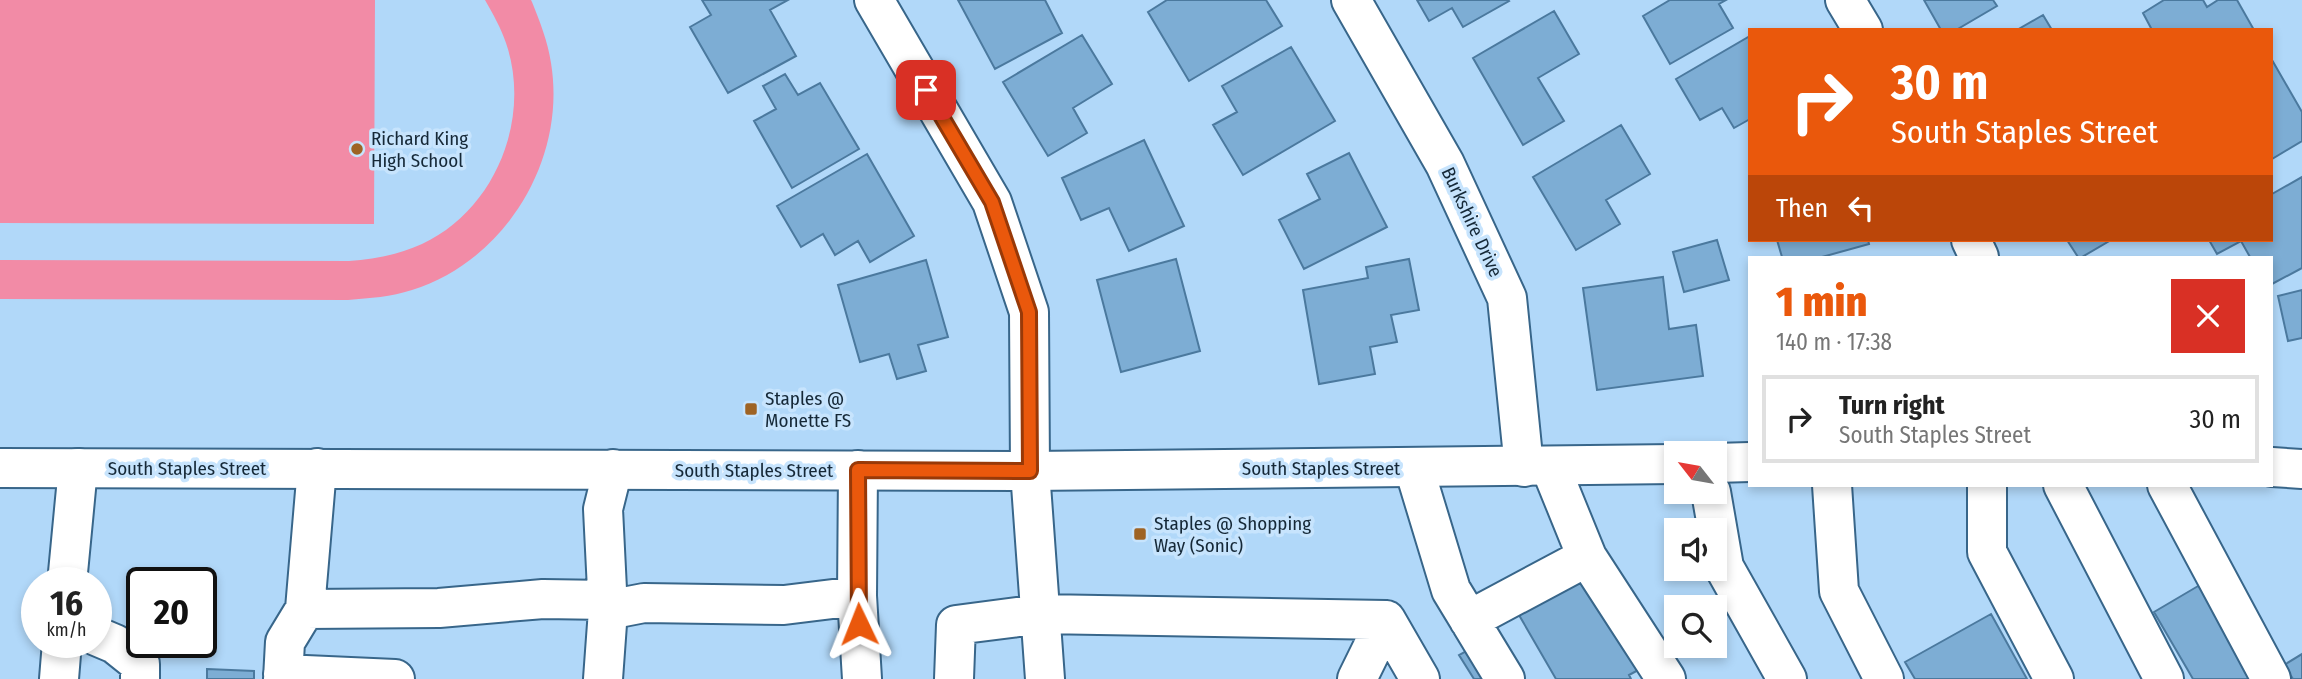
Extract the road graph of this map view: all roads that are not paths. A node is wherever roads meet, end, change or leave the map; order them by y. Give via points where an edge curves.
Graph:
1 (874, 0) edge
2 (1351, 0) edge
3 (1845, 0) edge
4 (1862, 28) edge
5 (1748, 462) edge
6 (1727, 463) edge
7 (1664, 464) edge
8 (1537, 467) junction
9 (2273, 467) edge
10 (0, 468) edge
11 (78, 468) junction
12 (317, 468) junction
13 (1414, 468) junction
14 (2302, 469) edge
15 (614, 470) junction
16 (858, 470) junction
17 (1030, 471) junction
18 (1832, 487) edge
19 (1987, 487) edge
20 (2064, 487) edge
21 (2169, 487) edge
22 (1713, 504) edge
23 (1587, 557) junction
24 (69, 567) edge
25 (1998, 573) junction
26 (857, 596) junction
27 (608, 605) junction
28 (305, 609) junction
29 (1041, 614) junction
30 (1386, 620) junction
31 (1469, 620) junction
32 (112, 643) edge
33 (61, 658) edge
34 (283, 677) edge
35 (59, 679) edge
36 (140, 679) edge
37 (395, 679) edge
38 (603, 679) edge
39 (862, 679) edge
40 (954, 679) edge
41 (1045, 679) edge
42 (1357, 679) edge
43 (1420, 679) edge
44 (1505, 679) edge
45 (1666, 679) edge
46 (1787, 679) edge
47 (1884, 679) edge
48 (2033, 679) edge
49 (2054, 679) edge
50 (2164, 679) edge
51 (2271, 679) edge

1 - 17 main road via 992,202 1029,312
2 - 8 main road, Burkshire Drive via 1446,164 1507,298
3 - 4 main road
5 - 6 main road
7 - 8 main road, South Staples Street
8 - 13 main road, South Staples Street
8 - 23 main road, Burkshire Drive
9 - 14 main road
10 - 11 main road, South Staples Street
11 - 12 main road, South Staples Street
11 - 24 main road
12 - 15 main road, South Staples Street
12 - 28 main road
13 - 17 main road, South Staples Street
13 - 31 main road via 1451,590
15 - 16 main road, South Staples Street
15 - 27 main road via 604,509
16 - 17 main road, South Staples Street
16 - 26 main road
17 - 29 main road
18 - 47 main road via 1839,591
19 - 25 main road via 1987,552
20 - 50 main road
21 - 51 main road
22 - 46 main road via 1724,567
23 - 31 main road
23 - 45 main road, Burkshire Drive
25 - 48 main road via 1996,610
25 - 49 main road
26 - 27 main road via 784,605
26 - 39 main road
27 - 28 main road via 543,599 439,608
27 - 38 main road
28 - 34 main road via 285,642
29 - 30 main road
29 - 40 main road via 956,625
29 - 41 main road
30 - 42 main road
30 - 43 main road
31 - 44 main road
32 - 36 main road via 140,664
33 - 35 main road
34 - 37 main road

